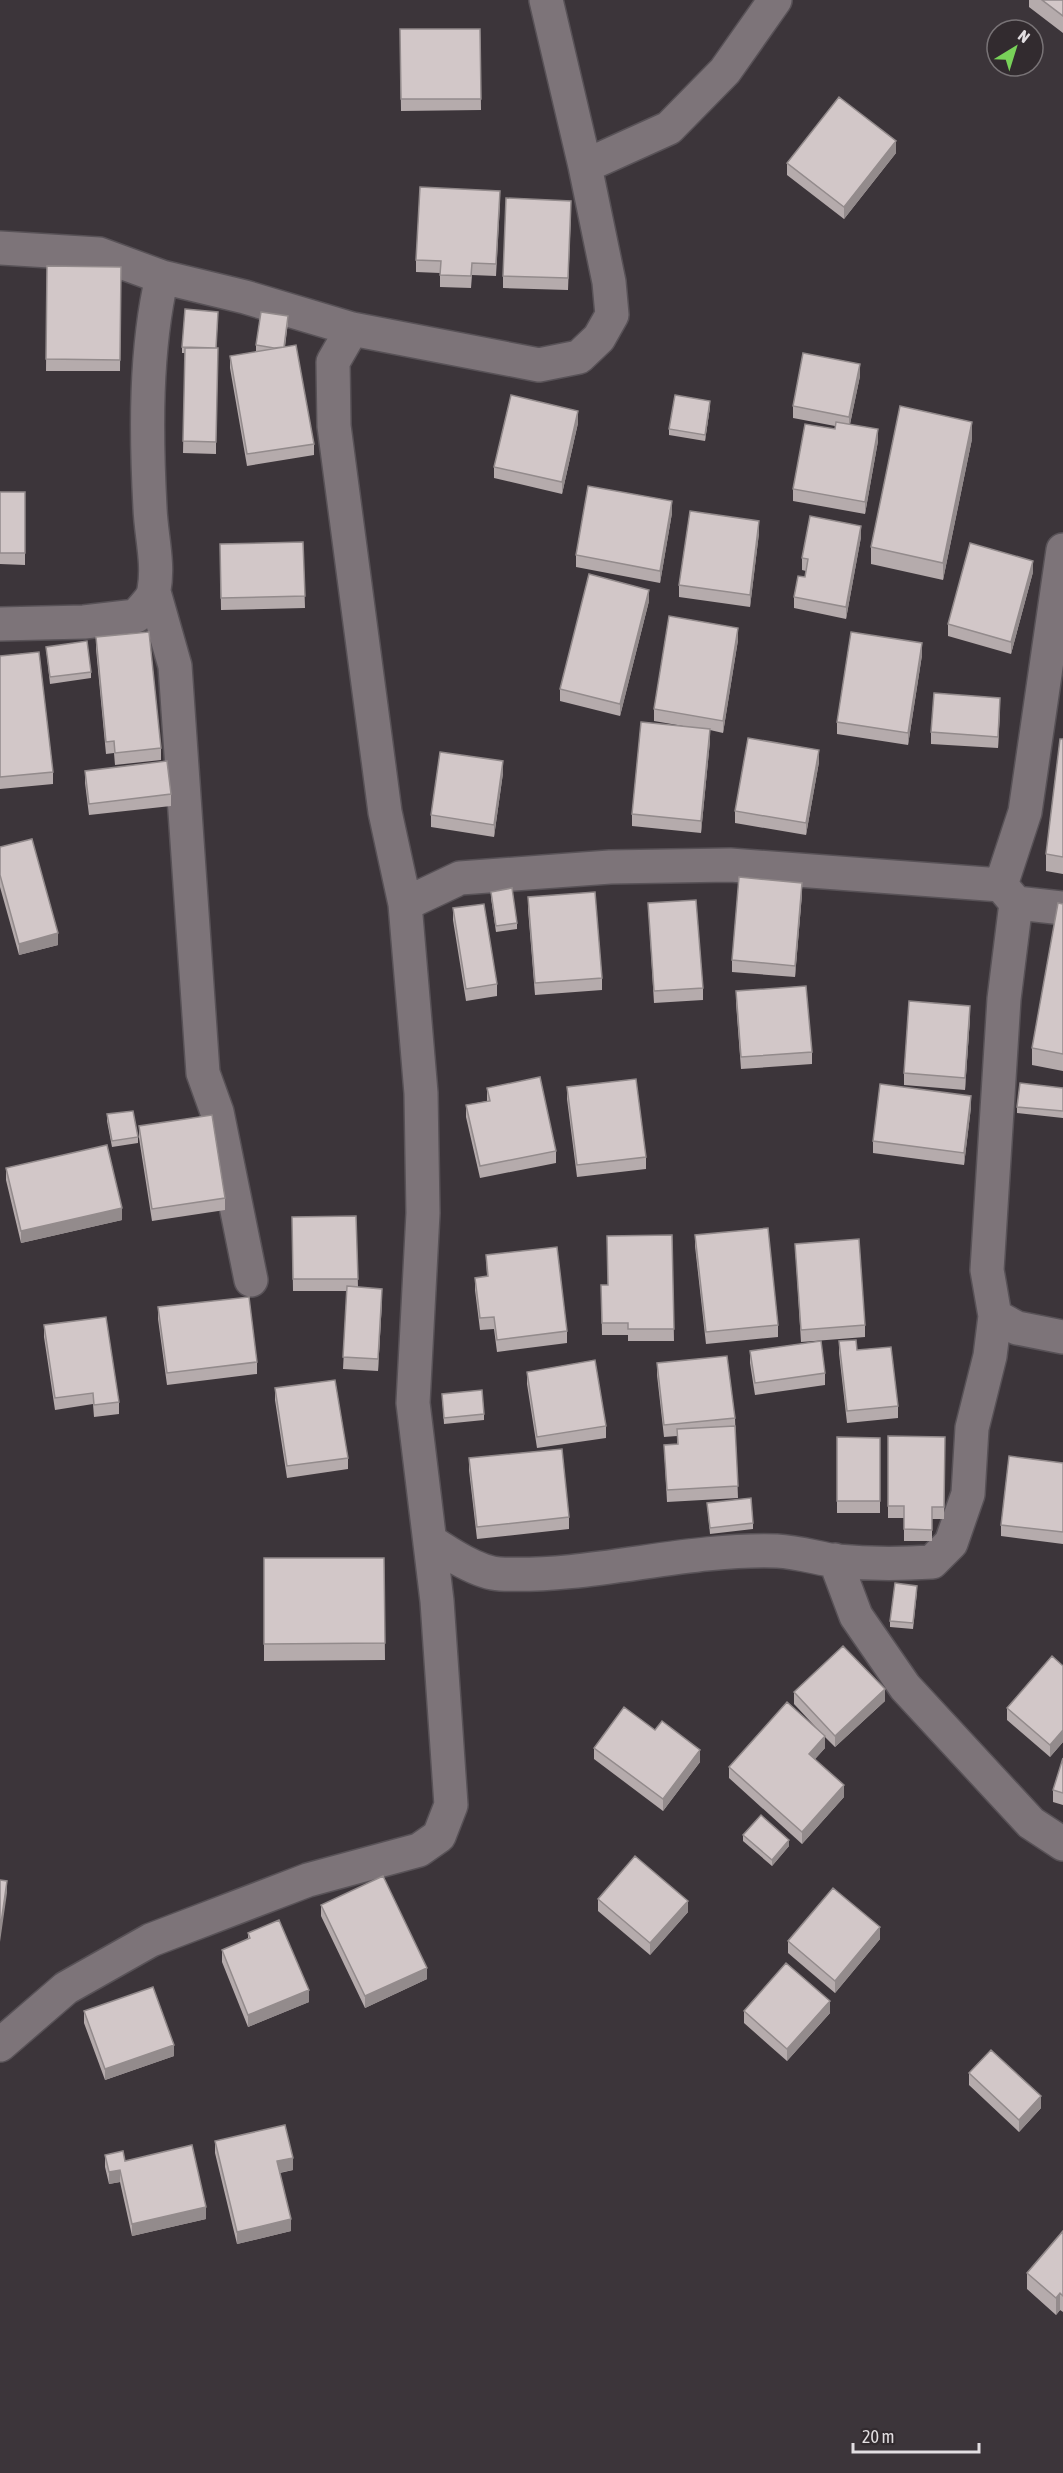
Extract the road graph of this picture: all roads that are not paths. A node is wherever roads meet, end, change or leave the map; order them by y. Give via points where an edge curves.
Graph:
1 (546, 0) edge
2 (775, 0) edge
3 (585, 166) junction
4 (0, 248) edge
5 (162, 277) junction
6 (352, 329) junction
7 (1063, 550) edge
8 (154, 592) junction
9 (0, 624) edge
10 (1009, 894) junction
11 (405, 904) junction
12 (1063, 908) edge
13 (251, 1280) dead end
14 (995, 1316) junction
15 (1063, 1337) edge
16 (430, 1541) junction
17 (835, 1560) junction
18 (1063, 1844) edge
19 (0, 2045) edge

1 - 3 street
2 - 3 street via 725,71 669,128
3 - 6 street via 612,315 599,338 579,357 539,365
4 - 5 street via 99,254
5 - 6 street
5 - 8 street via 152,319 147,412
6 - 11 street via 333,362 334,426 385,812
7 - 10 street via 1025,812
8 - 9 street via 136,616
8 - 13 street via 175,666 203,1074 217,1112
10 - 11 street via 730,865 610,867 460,879
10 - 12 street
10 - 14 street via 987,1270
11 - 16 street via 421,1115 423,1214 412,1403
14 - 15 street via 1017,1328
14 - 17 street via 990,1356 972,1428 968,1494 951,1543 932,1562 898,1565
16 - 17 street via 458,1559 498,1574 585,1569 685,1555 767,1551
16 - 19 street via 451,1805 439,1836 419,1850 308,1880 151,1940 66,1988
17 - 18 street via 856,1616 905,1687 1031,1823

